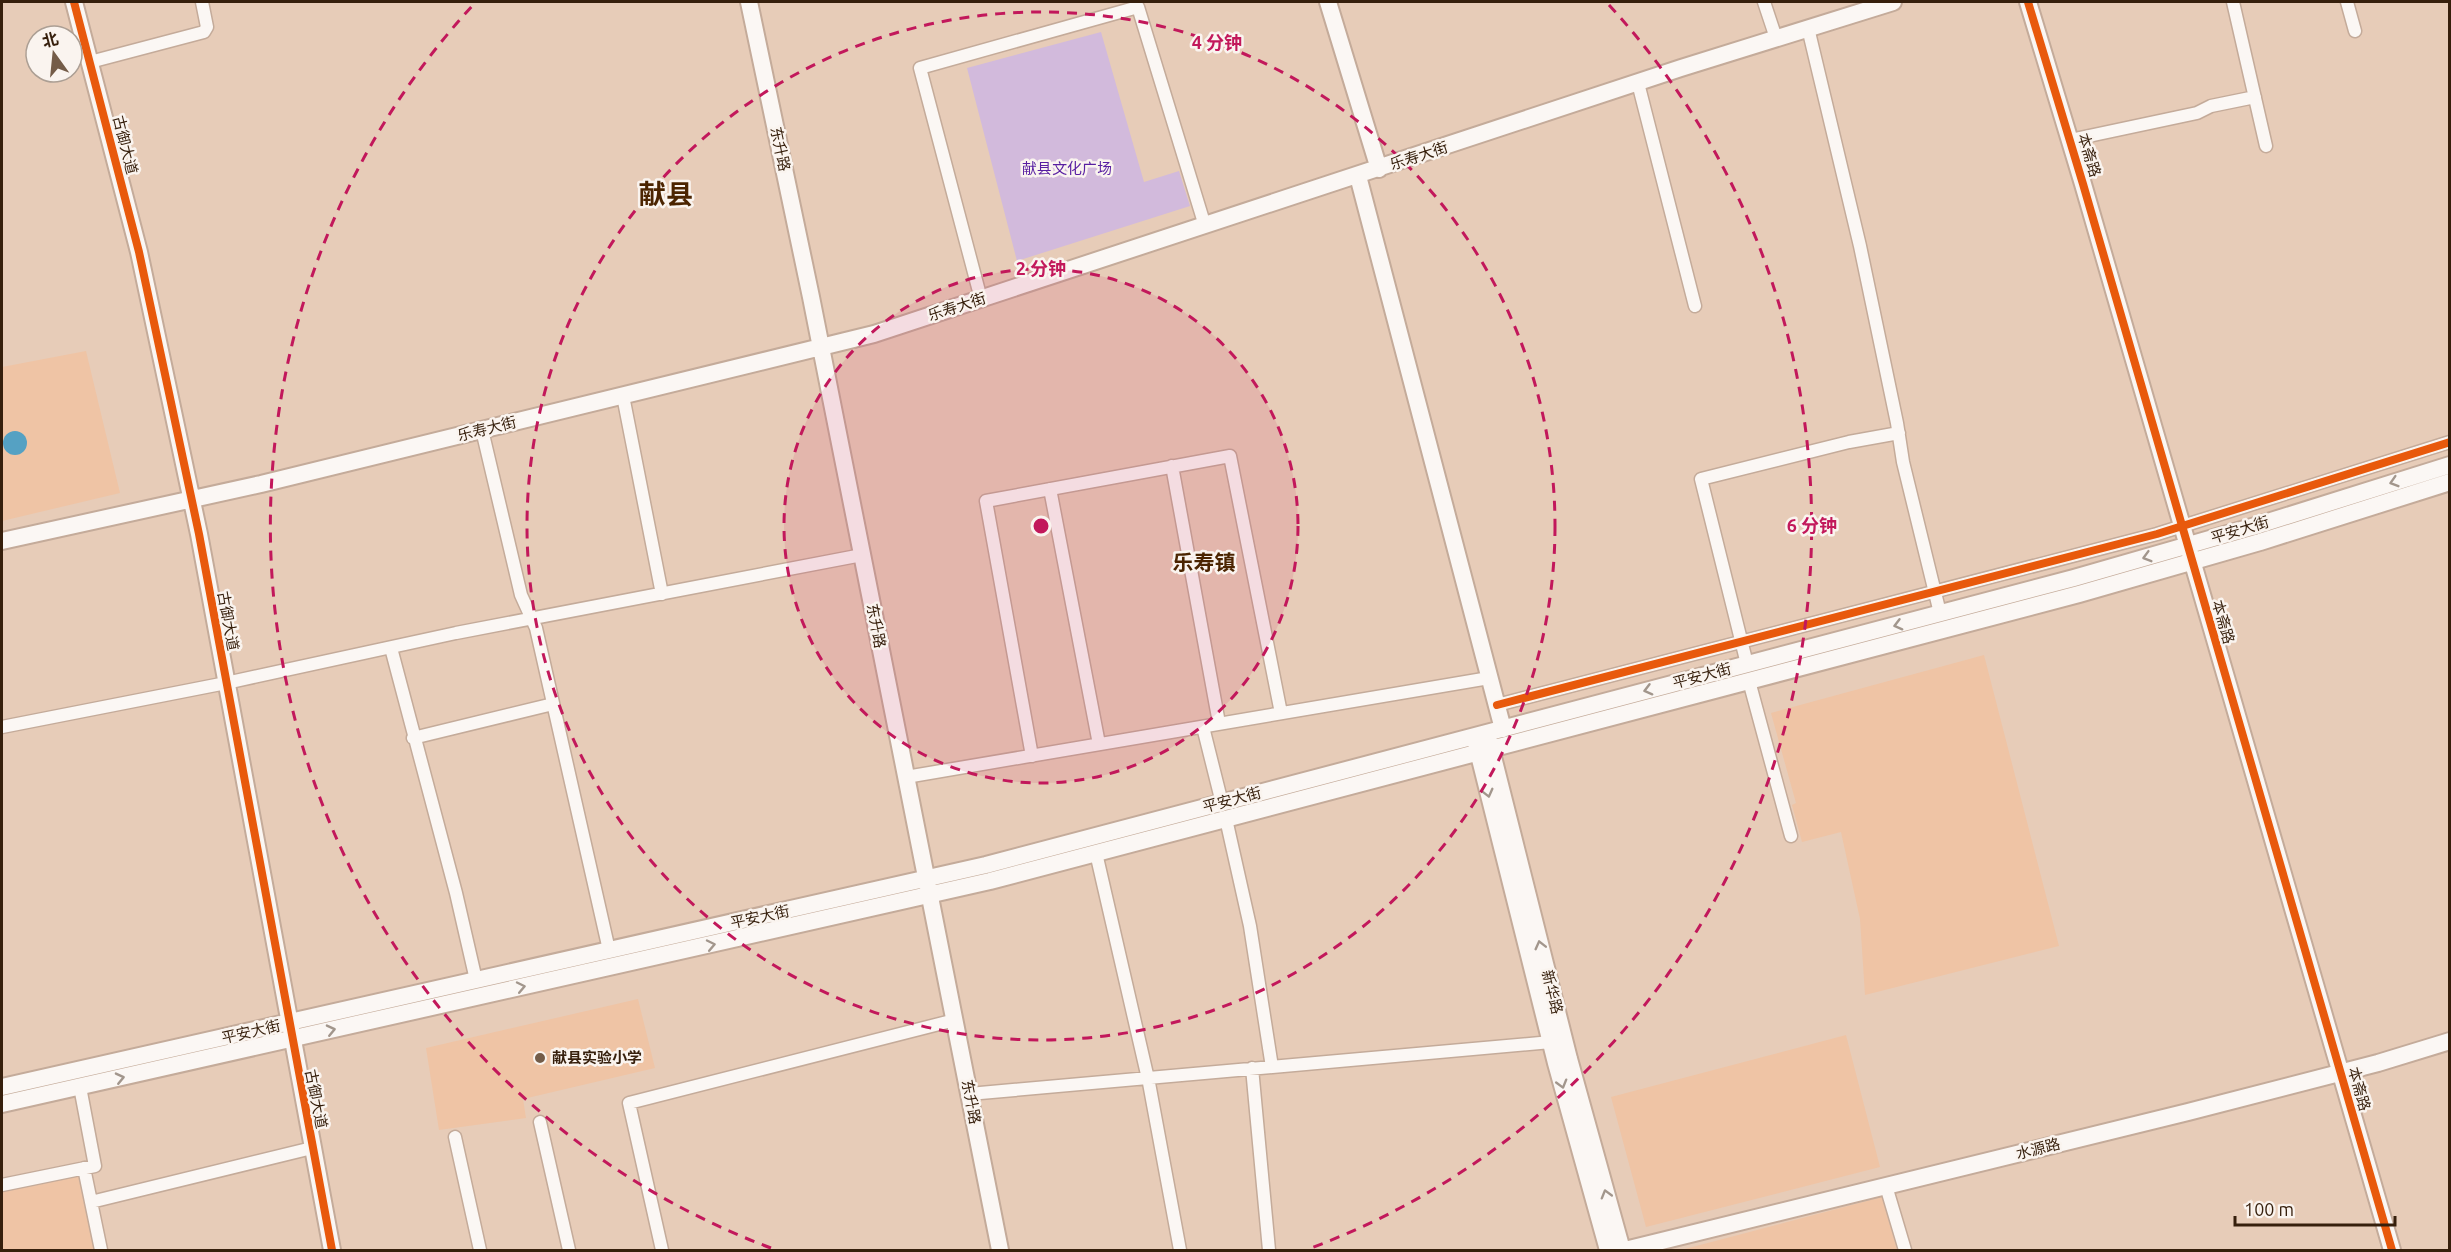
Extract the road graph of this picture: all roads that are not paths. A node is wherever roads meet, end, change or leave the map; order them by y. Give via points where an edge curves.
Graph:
1 (74, 2) edge
2 (202, 2) edge
3 (749, 2) edge
4 (1328, 2) edge
5 (1764, 2) edge
6 (1893, 2) edge
7 (2028, 2) edge
8 (2234, 2) edge
9 (2347, 2) edge
10 (1808, 28) junction
11 (2355, 31) dead end
12 (1776, 38) junction
13 (90, 62) junction
14 (1638, 83) junction
15 (2255, 97) junction
16 (2070, 140) junction
17 (2266, 146) dead end
18 (1379, 169) junction
19 (1358, 176) junction
20 (1205, 226) junction
21 (981, 299) junction
22 (1695, 306) dead end
23 (821, 347) junction
24 (623, 396) junction
25 (482, 430) junction
26 (1899, 433) junction
27 (2450, 442) edge
28 (2450, 465) edge
29 (1172, 466) junction
30 (2450, 482) edge
31 (1050, 489) junction
32 (191, 499) junction
33 (2182, 527) junction
34 (2, 541) edge
35 (2189, 554) junction
36 (862, 555) junction
37 (1935, 592) junction
38 (662, 594) junction
39 (1940, 614) junction
40 (531, 619) junction
41 (1741, 642) junction
42 (391, 648) junction
43 (1748, 673) junction
44 (1490, 678) junction
45 (226, 683) junction
46 (553, 704) junction
47 (1497, 705) junction
48 (1281, 713) junction
49 (1219, 723) junction
50 (2, 727) edge
51 (1203, 727) junction
52 (413, 738) junction
53 (1486, 740) junction
54 (1099, 744) junction
55 (1032, 756) junction
56 (906, 777) junction
57 (1224, 811) junction
58 (1791, 836) dead end
59 (1096, 853) junction
60 (928, 887) junction
61 (609, 950) junction
62 (476, 980) junction
63 (955, 1020) junction
64 (290, 1031) junction
65 (2450, 1041) edge
66 (1551, 1042) junction
67 (1272, 1067) junction
68 (1252, 1068) junction
69 (2340, 1073) junction
70 (1148, 1078) junction
71 (2, 1087) edge
72 (80, 1087) junction
73 (969, 1094) junction
74 (2, 1104) edge
75 (540, 1122) dead end
76 (455, 1137) dead end
77 (312, 1148) junction
78 (84, 1168) junction
79 (2, 1185) edge
80 (1886, 1186) junction
81 (91, 1202) junction
82 (101, 1251) edge
83 (332, 1251) edge
84 (480, 1251) edge
85 (569, 1251) edge
86 (662, 1251) edge
87 (1000, 1251) edge
88 (1180, 1251) edge
89 (1269, 1251) edge
90 (1608, 1251) edge
91 (1623, 1251) edge
92 (1905, 1251) edge
93 (2392, 1251) edge

1 - 13 main road, 古御大道
2 - 13 street via 207,27 204,32
3 - 23 main road, 东升路
4 - 18 main road
5 - 12 street
6 - 10 main road, 乐寿大街
7 - 16 main road, 本斋路
8 - 15 street
9 - 11 street
10 - 12 main road, 乐寿大街
10 - 26 street
12 - 14 main road, 乐寿大街
13 - 32 main road, 古御大道 via 138,252
14 - 18 main road, 乐寿大街
14 - 22 street
15 - 16 street
15 - 17 street
16 - 33 main road, 本斋路
18 - 19 main road, 乐寿大街
19 - 20 main road, 乐寿大街
19 - 44 main road
20 - 21 main road, 乐寿大街
20 - 21 street via 1138,7 921,68
21 - 23 main road, 乐寿大街
23 - 24 main road, 乐寿大街
23 - 36 main road, 东升路
24 - 25 main road, 乐寿大街
24 - 38 street
25 - 32 main road, 乐寿大街
25 - 40 street via 521,595
26 - 37 street
26 - 41 street via 1701,479
27 - 33 street
28 -> 35 main road, 平安大街
29 - 31 street
29 - 48 street via 1230,456
29 - 49 street
30 - 35 main road, 平安大街
31 - 54 street
31 - 55 street via 986,501
32 - 34 main road, 乐寿大街
32 - 45 main road, 古御大道
33 - 35 main road, 本斋路
33 - 37 street
35 -> 39 main road, 平安大街
35 - 43 main road, 平安大街 via 2079,594
35 - 69 main road, 本斋路
36 - 38 street
36 - 56 main road, 东升路
37 - 39 street
37 - 41 street
38 - 40 street
39 -> 43 main road, 平安大街
40 - 42 street
40 - 46 street
41 - 43 street
41 - 47 street
42 - 45 street
42 - 52 street
43 -> 53 main road, 平安大街
43 - 53 main road, 平安大街
43 - 58 street
44 - 47 main road
44 - 48 street
45 - 50 street
45 - 64 main road, 古御大道
46 - 52 street
46 - 61 street
47 - 53 main road
48 - 49 street
49 - 51 street
51 - 54 street
51 - 57 street
52 - 62 street
53 - 57 main road, 平安大街
53 -> 66 main road, 新华路
91 -> 53 main road, 新华路
54 - 55 street
55 - 56 street
56 - 60 main road, 东升路
57 - 59 main road, 平安大街
57 - 60 main road, 平安大街
57 - 67 street via 1250,926
59 - 60 main road, 平安大街
59 - 70 street
60 - 61 main road, 平安大街
60 - 63 main road, 东升路
64 -> 60 main road, 平安大街
61 - 62 main road, 平安大街
62 - 64 main road, 平安大街
63 - 73 main road, 东升路
63 - 86 street via 629,1103
64 - 71 main road, 平安大街
72 -> 64 main road, 平安大街
64 - 77 main road, 古御大道
65 - 69 main road, 水源路
66 - 67 street
66 -> 90 main road, 新华路
67 - 68 street
68 - 70 street
68 - 89 street
69 - 80 main road, 水源路
69 - 93 main road, 本斋路
70 - 73 street
70 - 88 street
72 - 74 main road, 平安大街
72 - 78 street via 95,1166
73 - 87 main road, 东升路
75 - 85 street
76 - 84 street
77 - 81 street
77 - 83 main road, 古御大道
78 - 79 street
78 - 81 street
80 - 91 main road, 水源路
80 - 92 street
81 - 82 street

